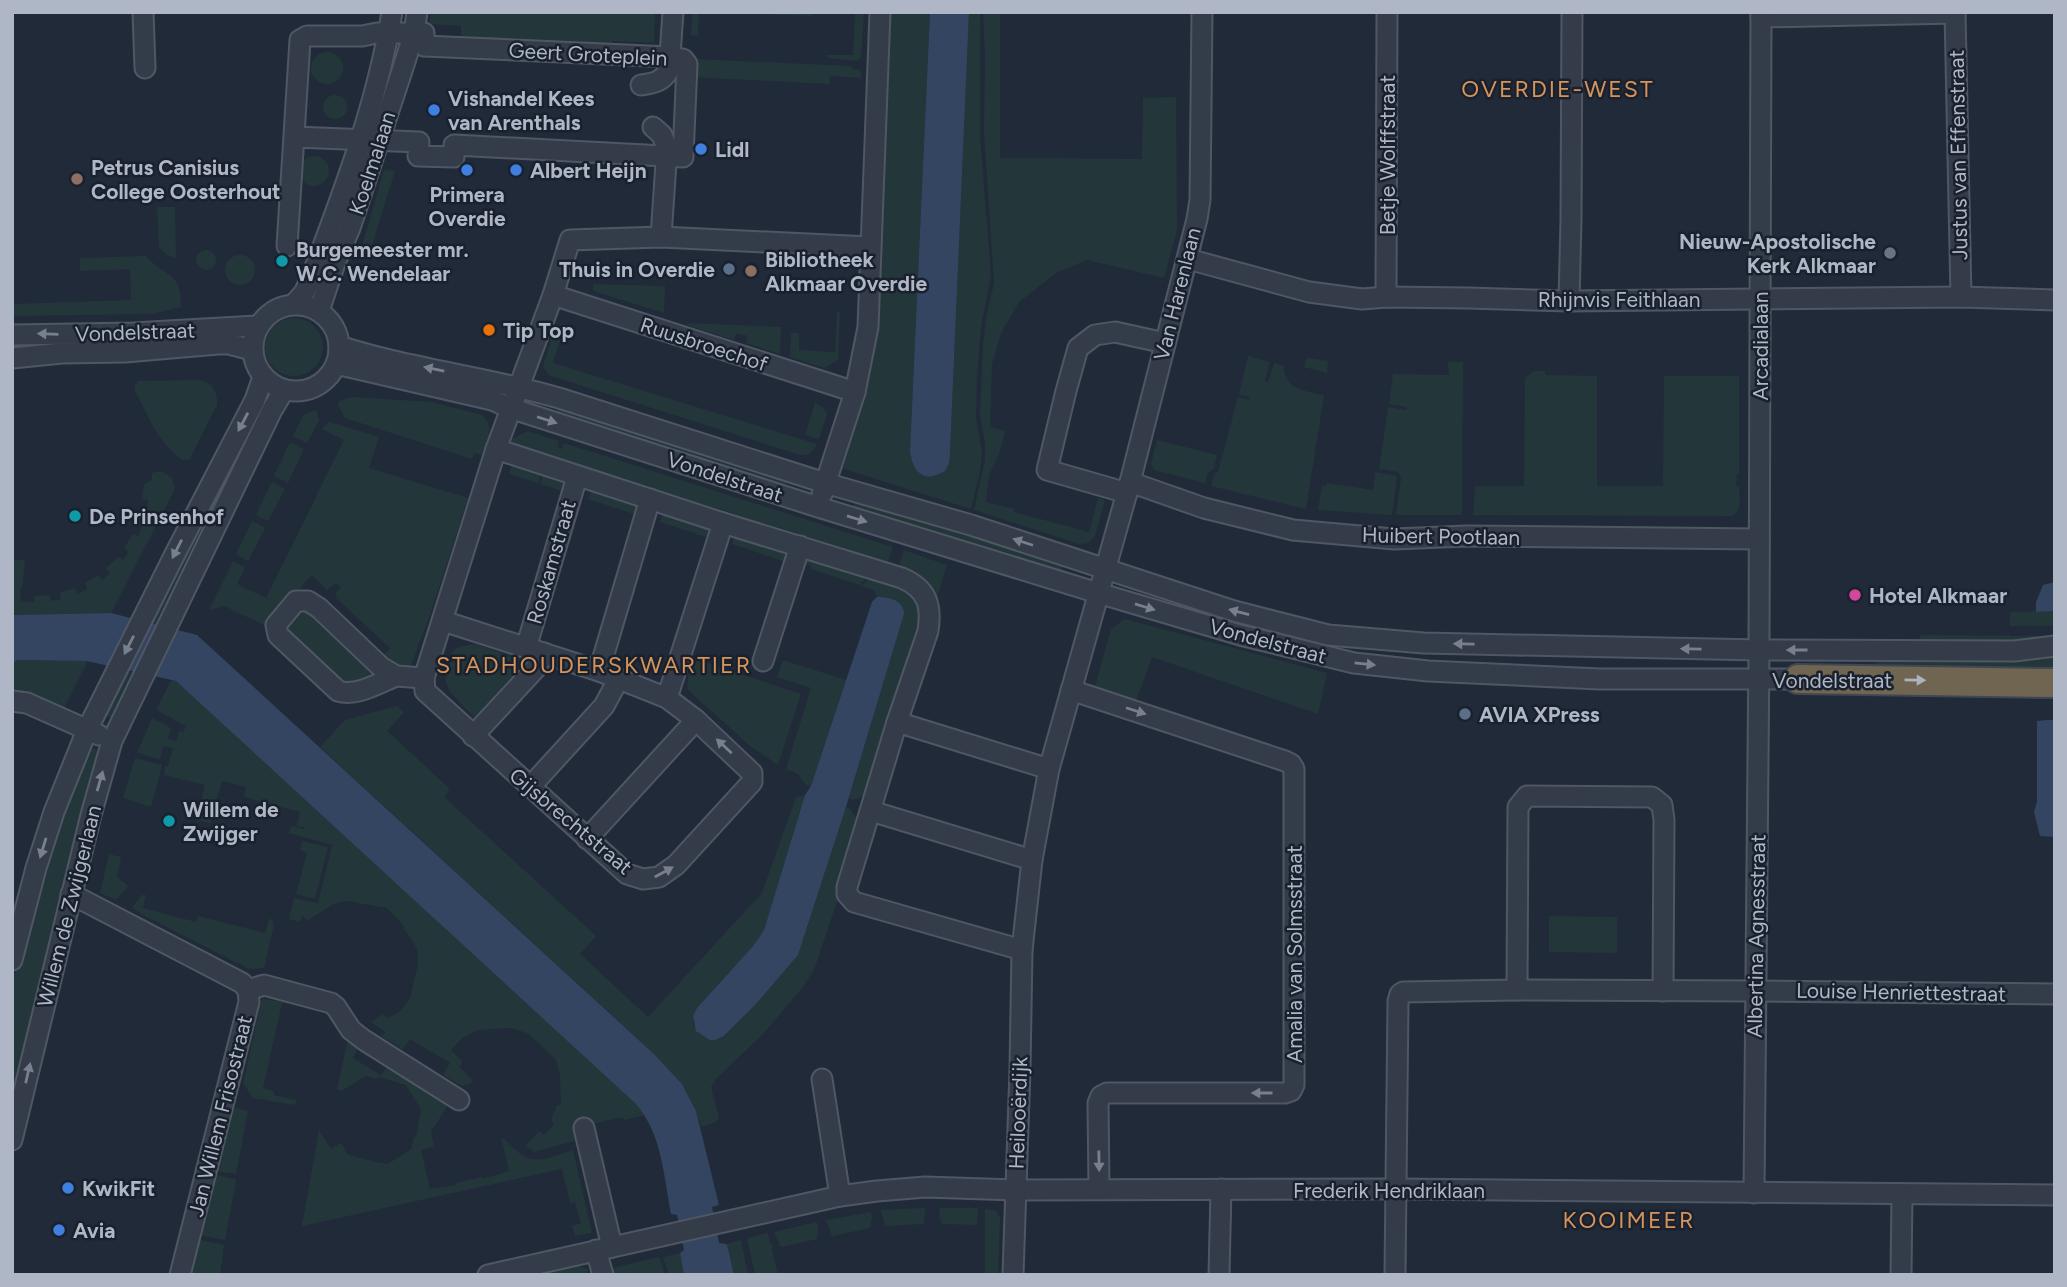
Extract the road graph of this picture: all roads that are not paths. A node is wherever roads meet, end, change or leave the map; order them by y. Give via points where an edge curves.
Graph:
1 (143, 12) edge
2 (392, 12) edge
3 (417, 12) edge
4 (673, 12) edge
5 (880, 12) edge
6 (1202, 12) edge
7 (1387, 12) edge
8 (1572, 12) edge
9 (1955, 13) edge
10 (1761, 15) edge
11 (389, 33) junction
12 (414, 33) junction
13 (671, 57) junction
14 (145, 68) dead end
15 (641, 85) dead end
16 (653, 127) dead end
17 (295, 137) junction
18 (371, 140) junction
19 (667, 156) junction
20 (661, 237) junction
21 (287, 246) dead end
22 (870, 247) junction
23 (1188, 259) junction
24 (553, 295) junction
25 (1386, 297) junction
26 (1961, 297) junction
27 (1760, 298) junction
28 (2055, 300) edge
29 (1569, 301) junction
30 (294, 304) junction
31 (319, 311) junction
32 (257, 326) junction
33 (12, 335) edge
34 (1164, 343) junction
35 (252, 350) junction
36 (338, 355) junction
37 (12, 358) edge
38 (263, 377) junction
39 (521, 387) junction
40 (284, 390) junction
41 (855, 392) junction
42 (513, 409) junction
43 (496, 449) junction
44 (577, 477) junction
45 (825, 483) junction
46 (1128, 488) junction
47 (650, 499) junction
48 (818, 507) junction
49 (723, 523) junction
50 (1759, 539) junction
51 (800, 546) junction
52 (1106, 569) junction
53 (1098, 593) junction
54 (443, 621) junction
55 (2055, 646) edge
56 (1759, 650) junction
57 (535, 651) junction
58 (762, 661) dead end
59 (598, 671) junction
60 (396, 676) junction
61 (424, 678) junction
62 (1798, 679) joint
63 (618, 680) junction
64 (1759, 680) junction
65 (2055, 684) edge
66 (1071, 690) junction
67 (667, 698) junction
68 (12, 701) edge
69 (696, 720) junction
70 (897, 722) junction
71 (88, 730) junction
72 (473, 736) junction
73 (112, 741) junction
74 (1049, 769) junction
75 (752, 773) joint
76 (530, 787) junction
77 (871, 811) junction
78 (587, 839) junction
79 (1032, 860) junction
80 (71, 894) junction
81 (1022, 950) junction
82 (12, 960) edge
83 (248, 990) junction
84 (1517, 990) junction
85 (1663, 991) junction
86 (1755, 991) junction
87 (2055, 994) edge
88 (822, 1079) dead end
89 (459, 1100) dead end
90 (584, 1128) dead end
91 (12, 1140) edge
92 (1016, 1189) junction
93 (1099, 1189) junction
94 (1221, 1189) junction
95 (1396, 1189) junction
96 (1754, 1193) junction
97 (1902, 1195) junction
98 (2055, 1195) edge
99 (840, 1196) junction
100 (604, 1249) junction
101 (180, 1275) edge
102 (488, 1275) edge
103 (603, 1275) edge
104 (1013, 1275) edge
105 (1219, 1275) edge
106 (1395, 1275) edge
107 (1901, 1275) edge

1 - 14 street
2 - 11 street, Koelmalaan
3 - 12 street, Koelmalaan
4 - 13 street
5 - 22 street
6 - 23 street, Van Harenlaan via 1200,200
7 - 25 street, Betje Wolffstraat
8 - 29 street
9 - 10 street
9 - 26 street, Justus van Effenstraat
10 - 27 street, Arcadialaan
11 - 12 street
11 - 17 street via 300,40
11 - 18 street, Koelmalaan
12 - 13 street, Geert Groteplein via 424,33 424,46
12 - 18 street, Koelmalaan
13 - 15 street via 665,78
13 - 19 street, Geert Groteplein via 687,64 683,157
16 - 19 street via 662,135
17 - 18 street
17 - 21 street
18 - 19 street via 419,142 418,156 454,157 454,145
18 - 30 street, Koelmalaan via 304,293
18 - 31 street, Koelmalaan via 350,228
19 - 20 street
20 - 22 street
20 - 24 street via 570,240
22 - 41 street via 868,327
23 - 25 street, Rhijnvis Feithlaan via 1309,292 1362,299
23 - 34 street, Van Harenlaan
24 - 39 street
24 - 41 street, Ruusbroechof
25 - 29 street, Rhijnvis Feithlaan
26 - 27 street, Rhijnvis Feithlaan
26 - 28 street, Rhijnvis Feithlaan
27 - 29 street, Rhijnvis Feithlaan
27 - 50 street, Arcadialaan
30 - 31 street
30 - 32 street via 274,310
31 - 36 street via 334,327
32 -> 33 street, Vondelstraat
32 - 35 street
34 - 46 street, Van Harenlaan
34 - 46 street, Huibert Pootlaan via 1115,332 1095,335 1078,348 1066,391 1047,470
35 - 37 street, Vondelstraat via 218,344
35 - 38 street
39 -> 36 street, Vondelstraat via 360,353
36 - 40 street via 330,375 320,384
36 - 42 street, Vondelstraat
38 - 40 street
38 -> 71 street, Willem de Zwijgerlaan
39 - 42 street
39 - 45 street, Vondelstraat
40 - 73 street, Willem de Zwijgerlaan
41 - 45 street
42 - 43 street
42 -> 48 street, Vondelstraat
43 - 44 street, Vondelstraat
43 - 54 street
44 - 47 street, Vondelstraat
44 - 57 street, Roskamstraat
45 - 48 street
52 -> 45 street, Vondelstraat
46 - 50 street, Huibert Pootlaan via 1293,530 1394,539
46 - 52 street, Van Harenlaan
47 - 49 street, Vondelstraat
47 - 59 street
48 -> 53 street, Vondelstraat
49 - 51 street, Vondelstraat
49 - 67 street
50 - 56 street, Arcadialaan
51 - 58 street
51 - 70 street, Vondelstraat via 917,584 926,598 928,631
52 - 53 street, Van Harenlaan
56 -> 52 street, Vondelstraat via 1424,643 1328,635 1234,611
53 -> 64 street, Vondelstraat via 1354,663 1587,678
53 - 66 street, Heilooërdijk
54 - 57 street, Roskamstraat
54 - 61 street
55 -> 56 street, Vondelstraat via 2014,651
56 - 64 street, Arcadialaan
57 - 59 street, Roskamstraat
57 - 72 street, Roskamstraat via 536,668
59 - 63 street, Roskamstraat
60 - 60 street via 307,601 296,601 276,625 278,635 338,691 346,694
60 - 61 street
61 - 72 street, Gijsbrechtstraat via 425,691
62 - 64 street, Vondelstraat
62 -> 65 highway, Vondelstraat
63 - 67 street, Roskamstraat
63 - 76 street via 604,706
64 - 86 street, Albertina Agnesstraat
66 - 74 street, Heilooërdijk
66 -> 93 street, Amalia van Solmsstraat via 1285,761 1294,769 1294,1085 1285,1093 1101,1096
67 - 69 street, Roskamstraat
68 - 71 street
75 -> 69 street, Roskamstraat
69 - 78 street
70 - 74 street
70 - 77 street
71 - 73 street
71 -> 82 street, Willem de Zwijgerlaan via 54,812
72 - 76 street, Gijsbrechtstraat
80 -> 73 street, Willem de Zwijgerlaan
74 - 79 street, Heilooërdijk
78 -> 75 street, Gijsbrechtstraat via 627,874 659,877 676,865 752,782
76 - 78 street, Gijsbrechtstraat
77 - 79 street
77 - 81 street via 847,887 854,902
79 - 81 street, Heilooërdijk
80 - 83 street, Jan Willem Frisostraat
91 -> 80 street, Willem de Zwijgerlaan
81 - 92 street, Heilooërdijk
83 - 89 street via 264,985 331,1003 364,1040
83 - 101 street, Jan Willem Frisostraat via 249,1002
84 - 85 street, Louise Henriettestraat
84 - 85 street via 1518,807 1527,796 1652,797 1662,805
84 - 95 street via 1400,994
85 - 86 street, Louise Henriettestraat
86 - 87 street, Louise Henriettestraat
86 - 96 street, Albertina Agnesstraat
88 - 99 street
90 - 100 street
92 - 93 street, Frederik Hendriklaan
92 - 99 street, Frederik Hendriklaan via 925,1187
92 - 104 street, Heilooërdijk
93 - 94 street, Frederik Hendriklaan
94 - 95 street, Frederik Hendriklaan
94 - 105 street
95 - 96 street, Frederik Hendriklaan
95 - 106 street
96 - 97 street, Frederik Hendriklaan
97 - 98 street, Frederik Hendriklaan
97 - 107 street
99 - 100 street, Frederik Hendriklaan
100 - 102 street
100 - 103 street

